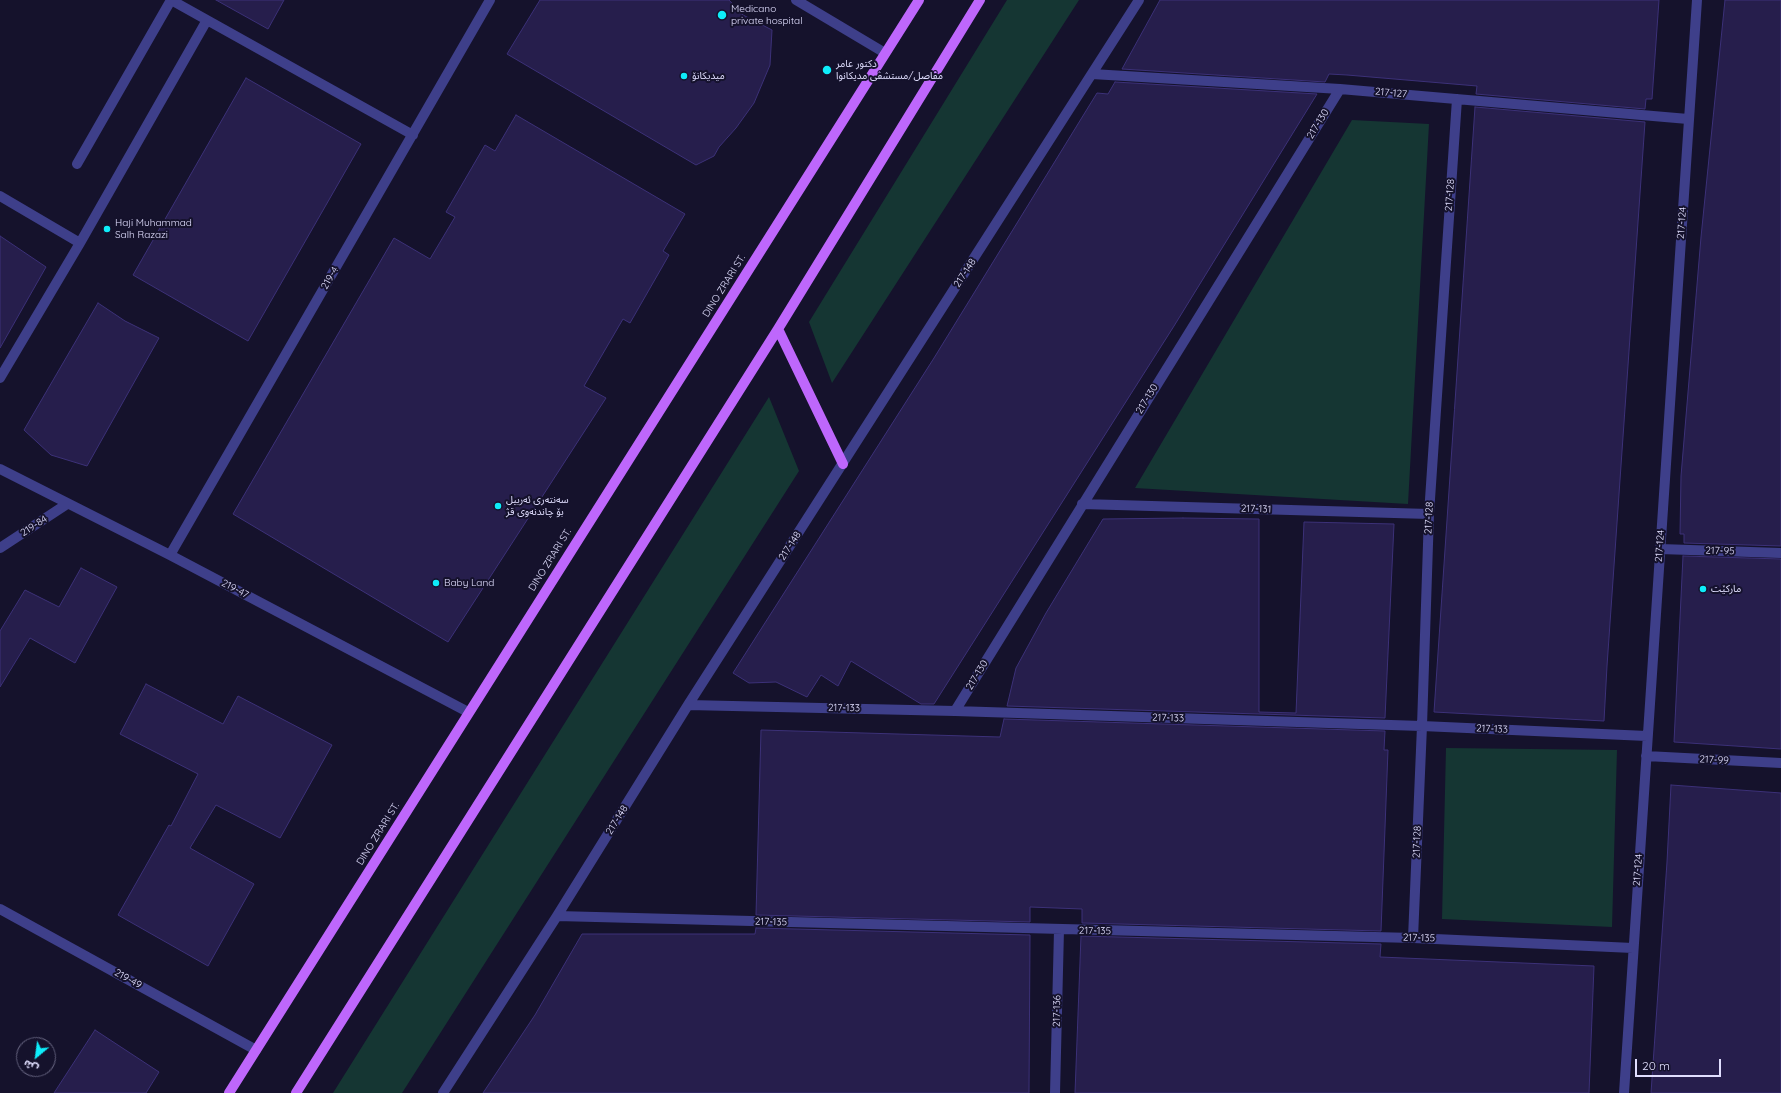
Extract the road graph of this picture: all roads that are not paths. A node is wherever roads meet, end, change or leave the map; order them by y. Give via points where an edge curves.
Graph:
1 (171, 0) edge
2 (490, 0) edge
3 (796, 0) edge
4 (919, 0) edge
5 (980, 0) edge
6 (1139, 0) edge
7 (1697, 0) edge
8 (207, 20) junction
9 (885, 53) junction
10 (1092, 74) junction
11 (1340, 89) junction
12 (1457, 99) junction
13 (1688, 118) junction
14 (413, 135) junction
15 (77, 164) dead end
16 (0, 196) edge
17 (80, 243) junction
18 (778, 329) junction
19 (0, 378) edge
20 (843, 464) junction
21 (0, 469) edge
22 (67, 504) junction
23 (1082, 504) junction
24 (1429, 514) junction
25 (0, 548) edge
26 (1660, 549) junction
27 (1781, 553) edge
28 (170, 556) junction
29 (688, 704) junction
30 (955, 711) junction
31 (468, 712) junction
32 (1422, 726) junction
33 (1647, 736) junction
34 (1646, 756) junction
35 (1781, 763) edge
36 (0, 909) edge
37 (557, 916) junction
38 (1059, 930) junction
39 (1413, 938) junction
40 (1633, 948) junction
41 (256, 1050) junction
42 (229, 1093) edge
43 (296, 1093) edge
44 (443, 1093) edge
45 (1055, 1093) edge
46 (1624, 1093) edge

1 - 8 street
1 - 15 street
2 - 14 street, 219-4
3 - 9 street
4 - 9 main road, DINO ZRARI ST.
5 - 18 main road
6 - 10 street, 217-148
7 - 13 street, 217-124
8 - 14 street
8 - 17 street
9 - 31 main road, DINO ZRARI ST.
10 - 11 street, 217-127
10 - 20 street, 217-148
11 - 12 street, 217-127
11 - 23 street, 217-130
12 - 13 street, 217-127
12 - 24 street, 217-128
13 - 26 street, 217-124
14 - 28 street, 219-4
16 - 17 street
17 - 19 street
18 - 20 main road
18 - 43 main road
20 - 29 street, 217-148
21 - 22 street, 219-47
22 - 25 street, 219-84
22 - 28 street, 219-47
23 - 24 street, 217-131
23 - 30 street, 217-130
24 - 32 street, 217-128
26 - 27 street, 217-95
26 - 33 street, 217-124
28 - 31 street, 219-47
29 - 30 street, 217-133
29 - 37 street, 217-148
30 - 32 street, 217-133
31 - 41 main road, DINO ZRARI ST.
32 - 33 street, 217-133
32 - 39 street, 217-128
33 - 34 street, 217-124
34 - 35 street, 217-99
34 - 40 street, 217-124
36 - 41 street, 219-49
37 - 38 street, 217-135
37 - 44 street, 217-148
38 - 39 street, 217-135
38 - 45 street, 217-136
39 - 40 street, 217-135
40 - 46 street, 217-124
41 - 42 main road, DINO ZRARI ST.

